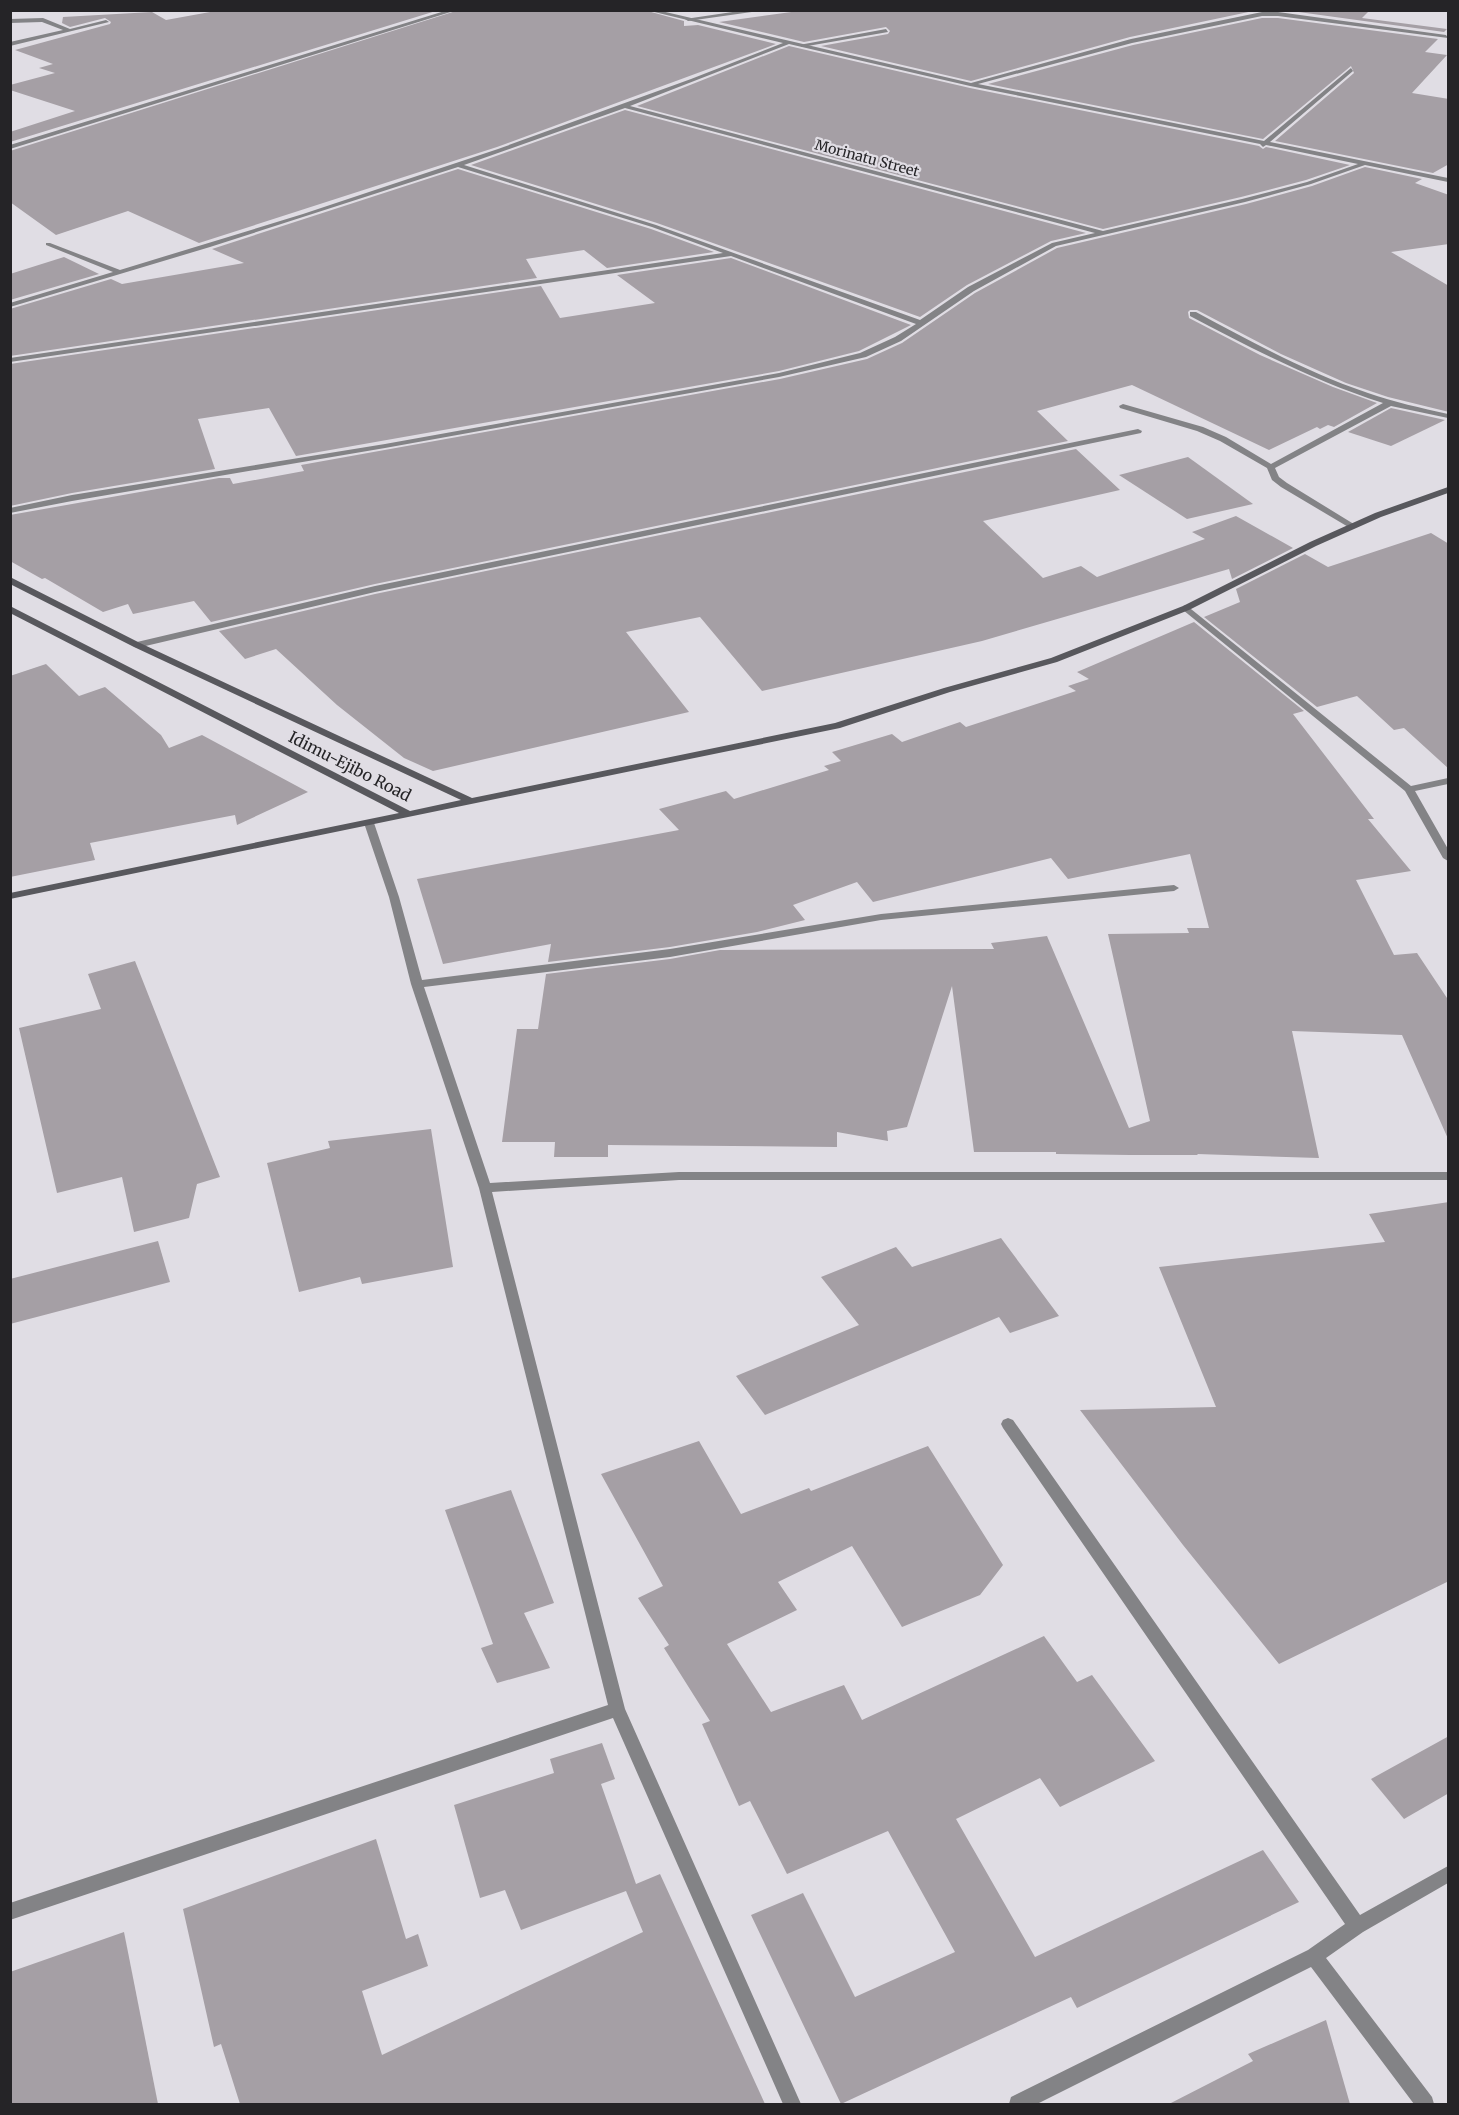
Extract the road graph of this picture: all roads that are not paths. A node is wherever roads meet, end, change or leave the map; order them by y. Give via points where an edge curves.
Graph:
1 (455, 10) edge
2 (648, 10) edge
3 (764, 10) edge
4 (688, 19) junction
5 (10, 21) edge
6 (106, 22) dead end
7 (68, 30) junction
8 (886, 31) dead end
9 (1446, 37) dead end
10 (789, 42) junction
11 (10, 44) edge
12 (802, 45) junction
13 (1351, 70) dead end
14 (970, 84) junction
15 (627, 107) junction
16 (1263, 145) junction
17 (10, 147) edge
18 (1363, 164) junction
19 (459, 166) junction
20 (1449, 180) edge
21 (1101, 232) junction
22 (48, 244) dead end
23 (733, 254) junction
24 (120, 273) junction
25 (10, 305) edge
26 (1193, 314) dead end
27 (921, 323) junction
28 (10, 360) edge
29 (1390, 403) junction
30 (1123, 406) dead end
31 (1449, 416) edge
32 (1138, 431) dead end
33 (1271, 467) junction
34 (1449, 490) edge
35 (10, 511) edge
36 (1353, 526) junction
37 (10, 580) edge
38 (1186, 608) junction
39 (10, 609) edge
40 (137, 645) junction
41 (1449, 781) edge
42 (1408, 789) junction
43 (473, 802) junction
44 (409, 814) junction
45 (369, 823) junction
46 (1449, 858) edge
47 (1174, 888) dead end
48 (10, 896) edge
49 (417, 984) junction
50 (1449, 1176) edge
51 (485, 1188) junction
52 (1008, 1424) dead end
53 (617, 1709) junction
54 (1449, 1874) edge
55 (10, 1912) edge
56 (1358, 1926) junction
57 (1314, 1956) junction
58 (792, 2104) edge
59 (1018, 2104) edge
60 (1425, 2104) edge

1 - 17 street
2 - 4 street
3 - 4 street
4 - 10 street
5 - 7 street via 43,20
6 - 7 street
7 - 11 street
8 - 12 street
9 - 14 street via 1262,14 1131,41
10 - 12 street
10 - 15 street
12 - 14 street
13 - 16 street
14 - 16 street
15 - 19 street
15 - 21 street, Morinatu Street
16 - 18 street
18 - 20 street
18 - 21 street via 1243,201
19 - 23 street
19 - 24 street
21 - 27 street via 1054,244 971,289
22 - 24 street
23 - 27 street
23 - 28 street
24 - 25 street
26 - 29 street via 1313,373
27 - 35 street via 898,339 863,354 779,375
29 - 31 street
29 - 33 street
30 - 33 street via 1200,429
32 - 40 street via 375,589
33 - 36 street via 1275,478 1284,485
34 - 36 main road
36 - 38 main road
37 - 40 main road, Idimu-Ejibo Road
38 - 42 street
38 - 43 main road via 1054,660 837,726
39 - 44 main road, Idimu-Ejibo Road
40 - 43 main road, Idimu-Ejibo Road
41 - 42 street
42 - 46 street
43 - 44 main road
44 - 45 main road, Idimu-Ejibo Road
45 - 48 main road, Idimu-Ejibo Road
45 - 49 street
47 - 49 street via 881,917 670,953
49 - 51 street
50 - 51 street via 679,1176
51 - 53 street
52 - 56 street
53 - 55 street
53 - 58 street
54 - 56 street
56 - 57 street
57 - 59 street
57 - 60 street

